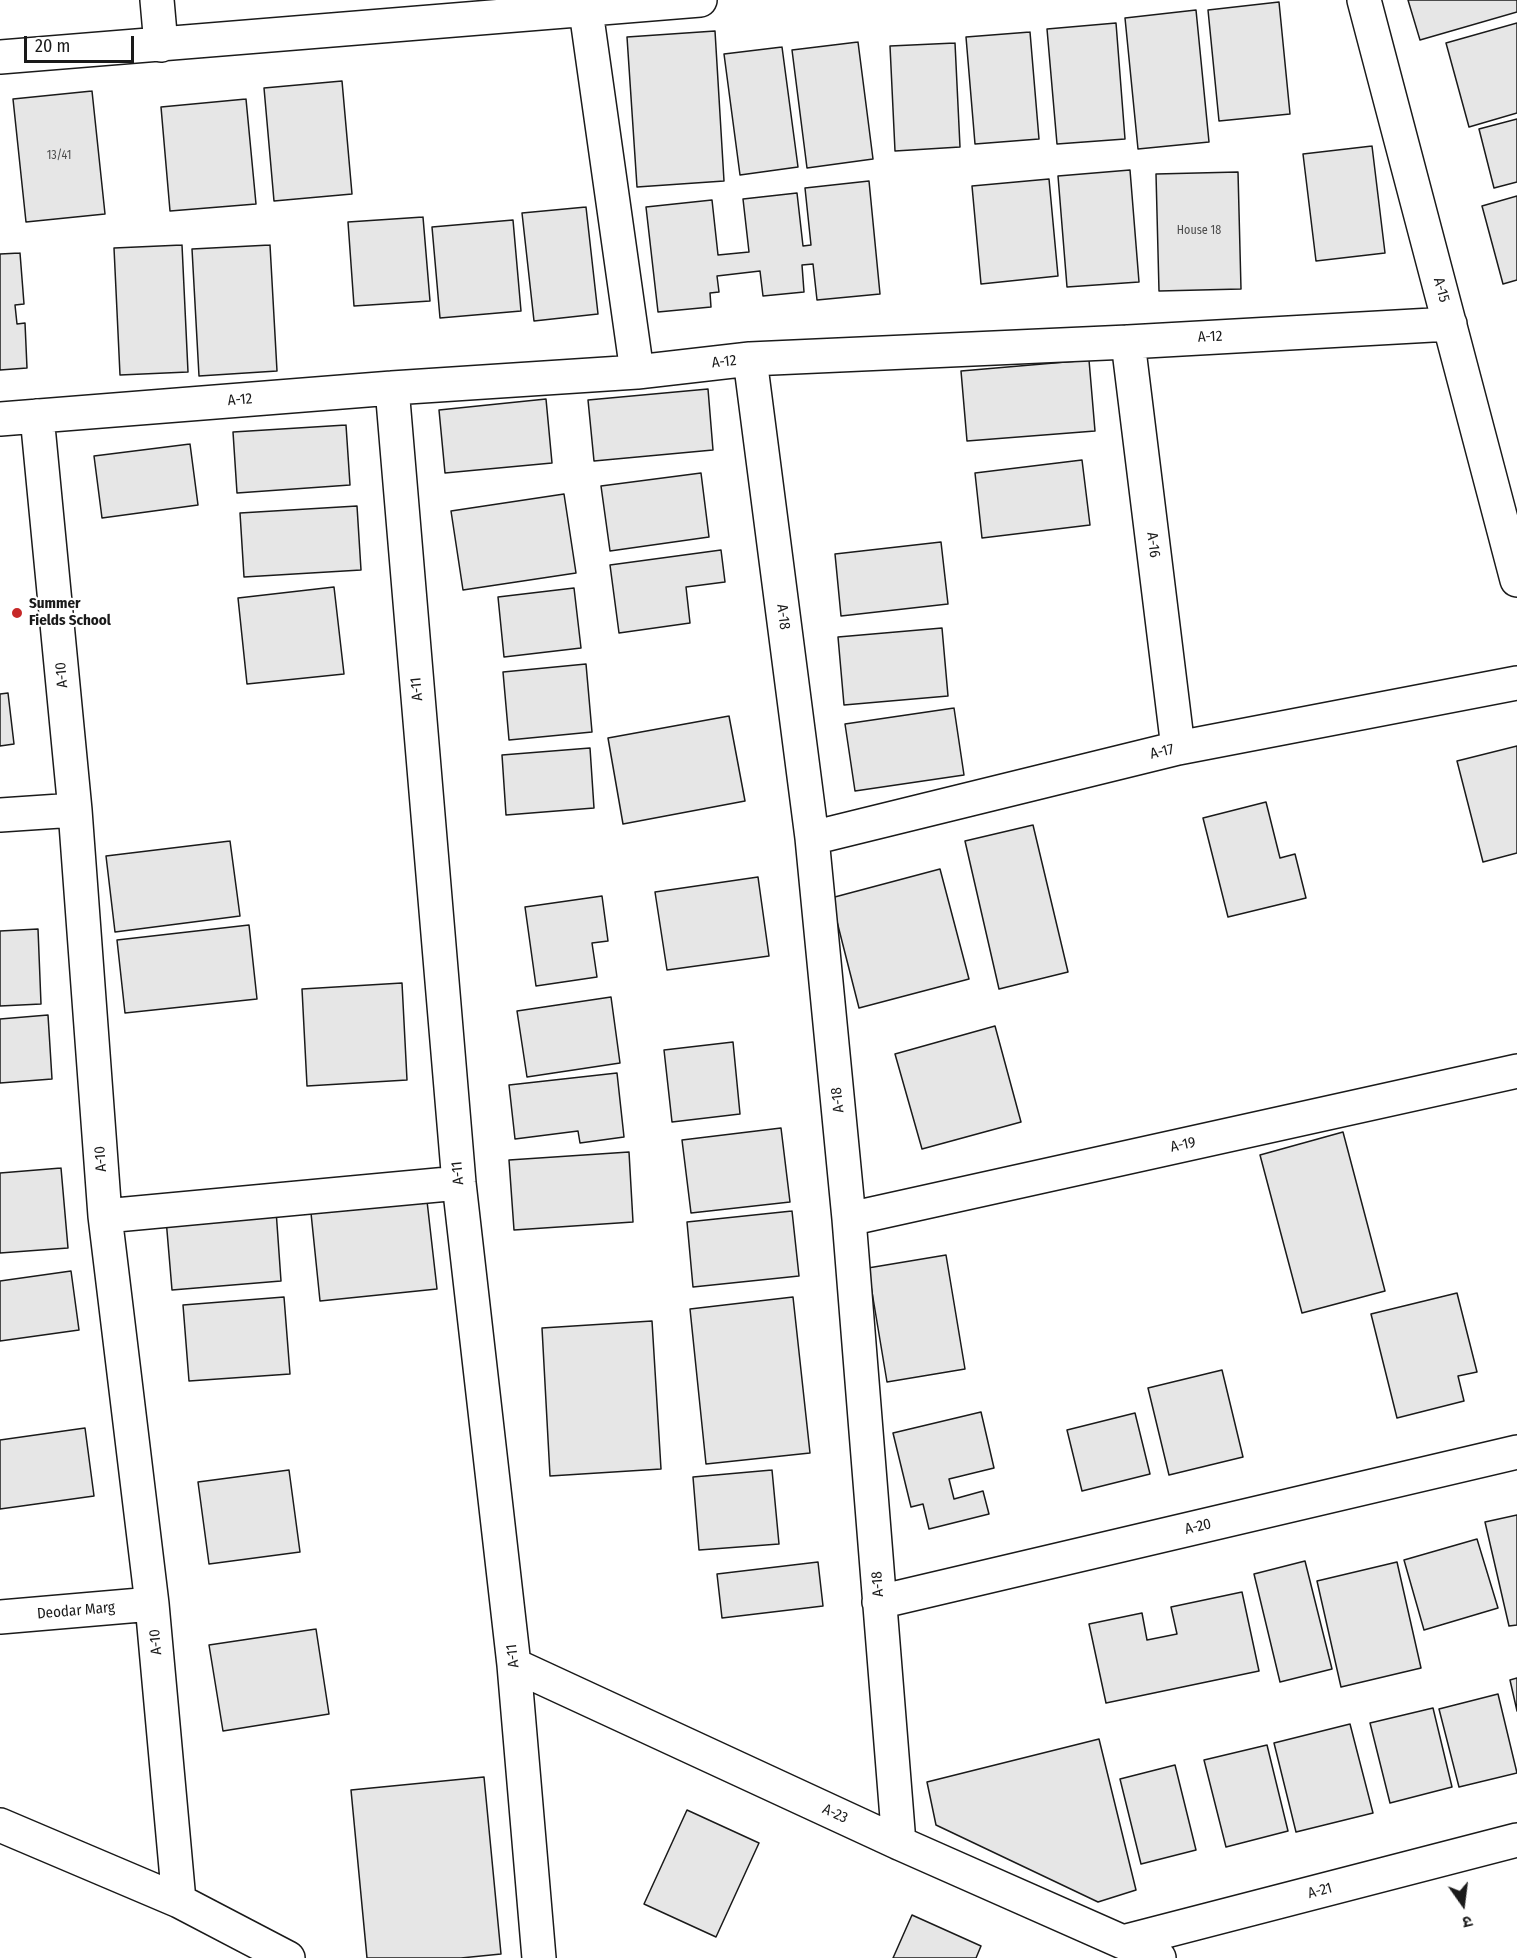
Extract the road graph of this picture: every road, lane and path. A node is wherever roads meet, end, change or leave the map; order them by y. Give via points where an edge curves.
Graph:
1 (157, 0) edge
2 (700, 0) edge
3 (1364, 0) edge
4 (586, 11) junction
5 (161, 45) junction
6 (0, 57) edge
7 (1450, 324) junction
8 (1128, 342) junction
9 (750, 359) junction
10 (637, 372) junction
11 (392, 388) junction
12 (37, 416) junction
13 (0, 418) edge
14 (1517, 580) edge
15 (1517, 683) edge
16 (1178, 748) junction
17 (75, 810) junction
18 (0, 815) edge
19 (812, 838) junction
20 (1517, 1071) edge
21 (459, 1183) junction
22 (105, 1216) junction
23 (849, 1219) junction
24 (1517, 1452) edge
25 (879, 1602) junction
26 (152, 1604) junction
27 (0, 1617) edge
28 (514, 1665) junction
29 (0, 1825) edge
30 (1517, 1840) edge
31 (899, 1843) junction
32 (179, 1901) junction
33 (1122, 1942) junction
34 (288, 1958) edge
35 (539, 1958) edge
36 (1159, 1958) edge

1 - 5 street
2 - 4 street
3 - 7 street, A-15
4 - 5 street
4 - 10 street
5 - 6 street
7 - 8 street, A-12
7 - 14 street, A-15
8 - 9 street, A-12
8 - 16 street, A-16
9 - 10 street, A-12
9 - 19 street, A-18
10 - 11 street, A-12
11 - 12 street, A-12
11 - 21 street, A-11
12 - 13 street, A-12
12 - 17 street, A-10
15 - 16 street, A-17
16 - 19 street, A-17
17 - 18 street
17 - 22 street, A-10
19 - 23 street, A-18
20 - 23 street, A-19
21 - 22 street
21 - 28 street, A-11
22 - 26 street, A-10
23 - 25 street, A-18
24 - 25 street, A-20
25 - 31 street, A-18
26 - 27 street, Deodar Marg
26 - 32 street, A-10
28 - 31 street, A-23
28 - 35 street, A-11
29 - 32 street
30 - 33 street, A-21
31 - 33 street, A-23
32 - 34 street
33 - 36 street, A-23

